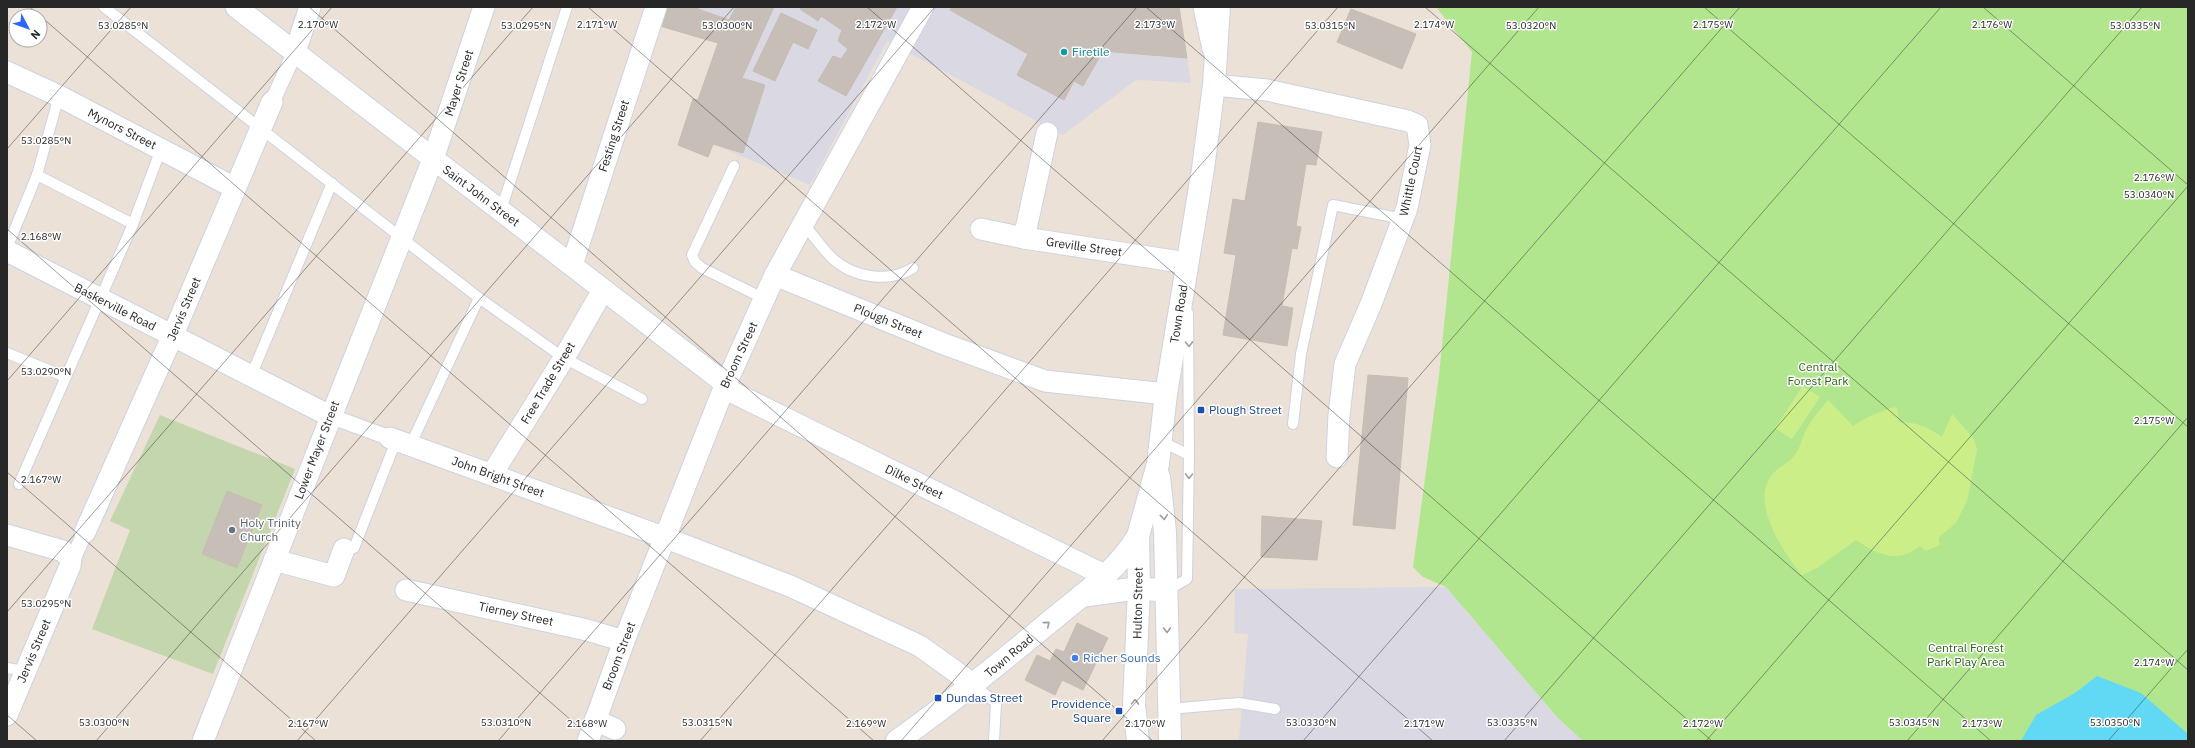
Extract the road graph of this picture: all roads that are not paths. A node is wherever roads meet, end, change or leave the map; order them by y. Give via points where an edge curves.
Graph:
1 (104, 7) edge
2 (236, 7) edge
3 (310, 7) edge
4 (484, 7) edge
5 (567, 7) edge
6 (656, 7) edge
7 (923, 7) edge
8 (1204, 7) edge
9 (1219, 7) edge
10 (294, 52) junction
11 (1216, 60) junction
12 (7, 72) edge
13 (1214, 85) junction
14 (59, 96) junction
15 (272, 102) joint
16 (261, 128) junction
17 (1047, 134) dead end
18 (161, 149) junction
19 (434, 160) junction
20 (734, 166) dead end
21 (37, 175) junction
22 (332, 183) junction
23 (235, 188) junction
24 (501, 210) junction
25 (1403, 219) junction
26 (133, 224) junction
27 (803, 224) junction
28 (981, 229) dead end
29 (402, 237) junction
30 (1024, 238) junction
31 (7, 248) edge
32 (7, 251) edge
33 (1187, 263) junction
34 (572, 264) junction
35 (913, 268) dead end
36 (775, 275) junction
37 (602, 290) junction
38 (479, 298) junction
39 (765, 299) junction
40 (100, 300) junction
41 (172, 337) junction
42 (7, 353) edge
43 (564, 358) junction
44 (252, 376) junction
45 (66, 377) junction
46 (725, 386) junction
47 (1166, 394) junction
48 (642, 399) dead end
49 (330, 416) junction
50 (1293, 424) dead end
51 (1161, 441) junction
52 (399, 442) junction
53 (1190, 455) junction
54 (1337, 457) dead end
55 (1158, 464) junction
56 (492, 474) junction
57 (19, 484) dead end
58 (85, 532) joint
59 (7, 535) edge
60 (1138, 536) junction
61 (666, 538) junction
62 (344, 549) joint
63 (274, 560) junction
64 (70, 562) junction
65 (1104, 575) junction
66 (1139, 588) junction
67 (406, 590) dead end
68 (1166, 591) junction
69 (1080, 596) junction
70 (624, 642) junction
71 (16, 670) edge
72 (974, 685) junction
73 (1169, 709) junction
74 (1275, 709) dead end
75 (7, 715) edge
76 (595, 720) junction
77 (615, 729) dead end
78 (203, 741) edge
79 (588, 741) edge
80 (897, 741) edge
81 (994, 741) edge
82 (1138, 741) edge
83 (1170, 741) edge

1 - 16 lane
2 - 10 street, Saint John Street
3 - 10 street
4 - 19 street, Mayer Street
5 - 24 lane
6 - 34 street, Festing Street
7 - 27 street, Broom Street
8 - 11 street
9 - 11 main road, Town Road
10 - 15 street, Jervis Street
10 - 19 street, Saint John Street
11 - 13 main road, Town Road
12 - 14 street, Mynors Street
13 - 25 street, Whittle Court via 1267,90 1417,125 1420,145
13 - 33 main road, Town Road
14 - 18 street, Mynors Street
14 - 21 lane
15 - 16 street, Jervis Street
16 - 22 lane
16 - 23 street, Jervis Street
17 - 30 street
18 - 23 street, Mynors Street
18 - 26 lane
19 - 24 street, Saint John Street
19 - 29 street, Lower Mayer Street
20 - 39 lane via 692,255 702,268
21 - 26 lane
21 - 31 lane
22 - 29 lane
22 - 44 lane
23 - 41 street, Jervis Street
24 - 34 street, Saint John Street
25 - 50 lane via 1333,204 1300,354
25 - 54 street, Whittle Court via 1345,364 1338,415
26 - 40 lane
27 - 35 lane via 833,259 849,269 872,276 890,277 902,276
27 - 36 street, Broom Street
28 - 30 street, Greville Street
29 - 38 lane
29 - 49 street, Lower Mayer Street
30 - 33 street, Greville Street
32 - 40 street, Baskerville Road
33 - 47 main road, Town Road
33 -> 53 lane
34 - 37 street, Saint John Street
36 - 39 street, Broom Street
36 - 47 street, Plough Street via 944,344 1045,381
37 - 43 street, Free Trade Street
37 - 46 street, Saint John Street
38 - 43 lane
38 - 52 lane
39 - 46 street, Broom Street
40 - 41 street, Baskerville Road
40 - 45 lane
41 - 44 street, Baskerville Road
41 - 58 street, Jervis Street
42 - 45 lane
43 - 48 lane
43 - 56 street, Free Trade Street
44 - 49 street, Baskerville Road
45 - 57 lane
46 - 61 street, Broom Street
46 - 65 street, Dilke Street
47 - 51 main road, Town Road
49 - 52 street, John Bright Street
49 - 63 street, Lower Mayer Street
51 - 53 lane
51 - 55 main road, Town Road
52 - 56 street, John Bright Street
52 - 62 lane via 354,548
53 -> 68 lane via 1187,579
55 - 60 main road, Town Road
55 -> 68 main road via 1165,532
56 - 61 street, John Bright Street
58 - 64 street, Jervis Street
59 - 64 street via 63,551
60 - 65 main road, Town Road via 1130,549
60 - 66 main road, Hulton Street
61 - 70 street, Broom Street
61 - 72 street via 790,586 920,646
62 - 63 street via 334,576
63 - 78 street, Lower Mayer Street
64 - 71 street, Jervis Street
65 - 69 main road, Town Road
66 - 68 main road
66 - 69 main road
82 -> 66 main road, Hulton Street via 1134,705
67 - 70 street, Tierney Street via 588,630
68 -> 73 main road
72 -> 69 main road, Town Road
70 - 76 street, Broom Street
71 - 75 street, Jervis Street
72 - 80 main road, Town Road
72 - 81 lane via 996,703
73 - 74 lane via 1239,703
73 - 83 main road
76 - 77 street
76 - 79 street, Broom Street

